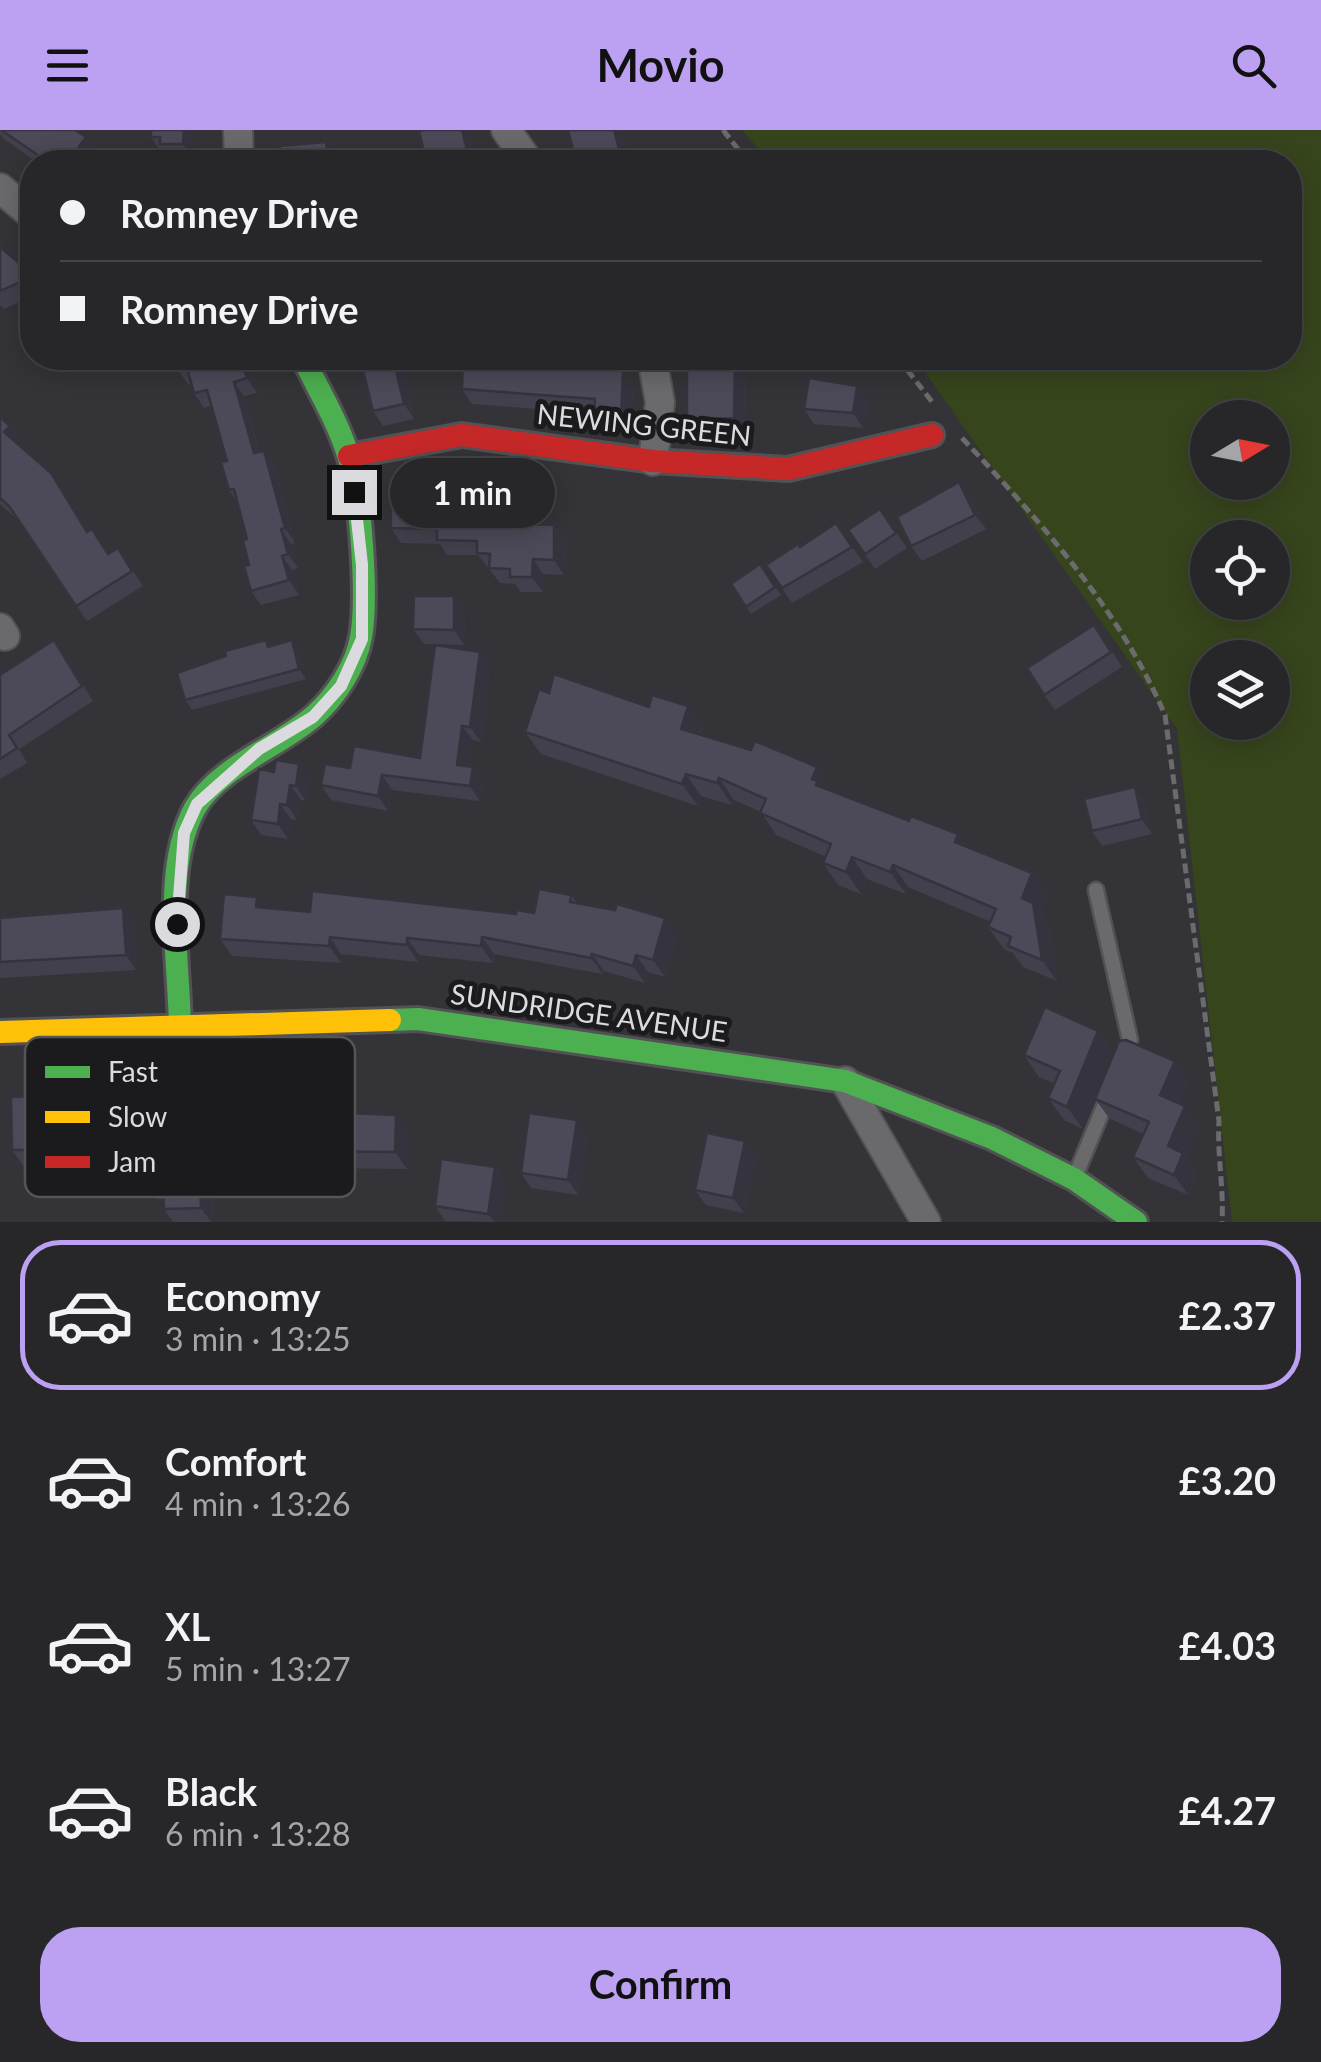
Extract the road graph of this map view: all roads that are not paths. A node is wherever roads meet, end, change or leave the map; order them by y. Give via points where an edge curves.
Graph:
1 (0, 188) edge
2 (20, 205) edge
3 (309, 370) edge
4 (654, 370) edge
5 (932, 434) dead end
6 (350, 456) junction
7 (653, 461) junction
8 (1096, 890) dead end
9 (180, 1027) junction
10 (0, 1032) edge
11 (845, 1081) junction
12 (1074, 1180) junction
13 (926, 1222) edge
14 (1136, 1222) edge

1 - 2 street
3 - 6 street
4 - 7 street via 660,402
5 - 7 street, NEWING GREEN via 788,469
6 - 7 street, NEWING GREEN via 462,434
6 - 9 street via 362,639 341,686 313,717 259,749 197,804 184,833 177,890
8 - 12 lane via 1130,1040
9 - 10 street, SUNDRIDGE AVENUE
9 - 11 street, SUNDRIDGE AVENUE via 418,1019
11 - 12 street, SUNDRIDGE AVENUE via 992,1138
11 - 13 street
12 - 14 street, SUNDRIDGE AVENUE

